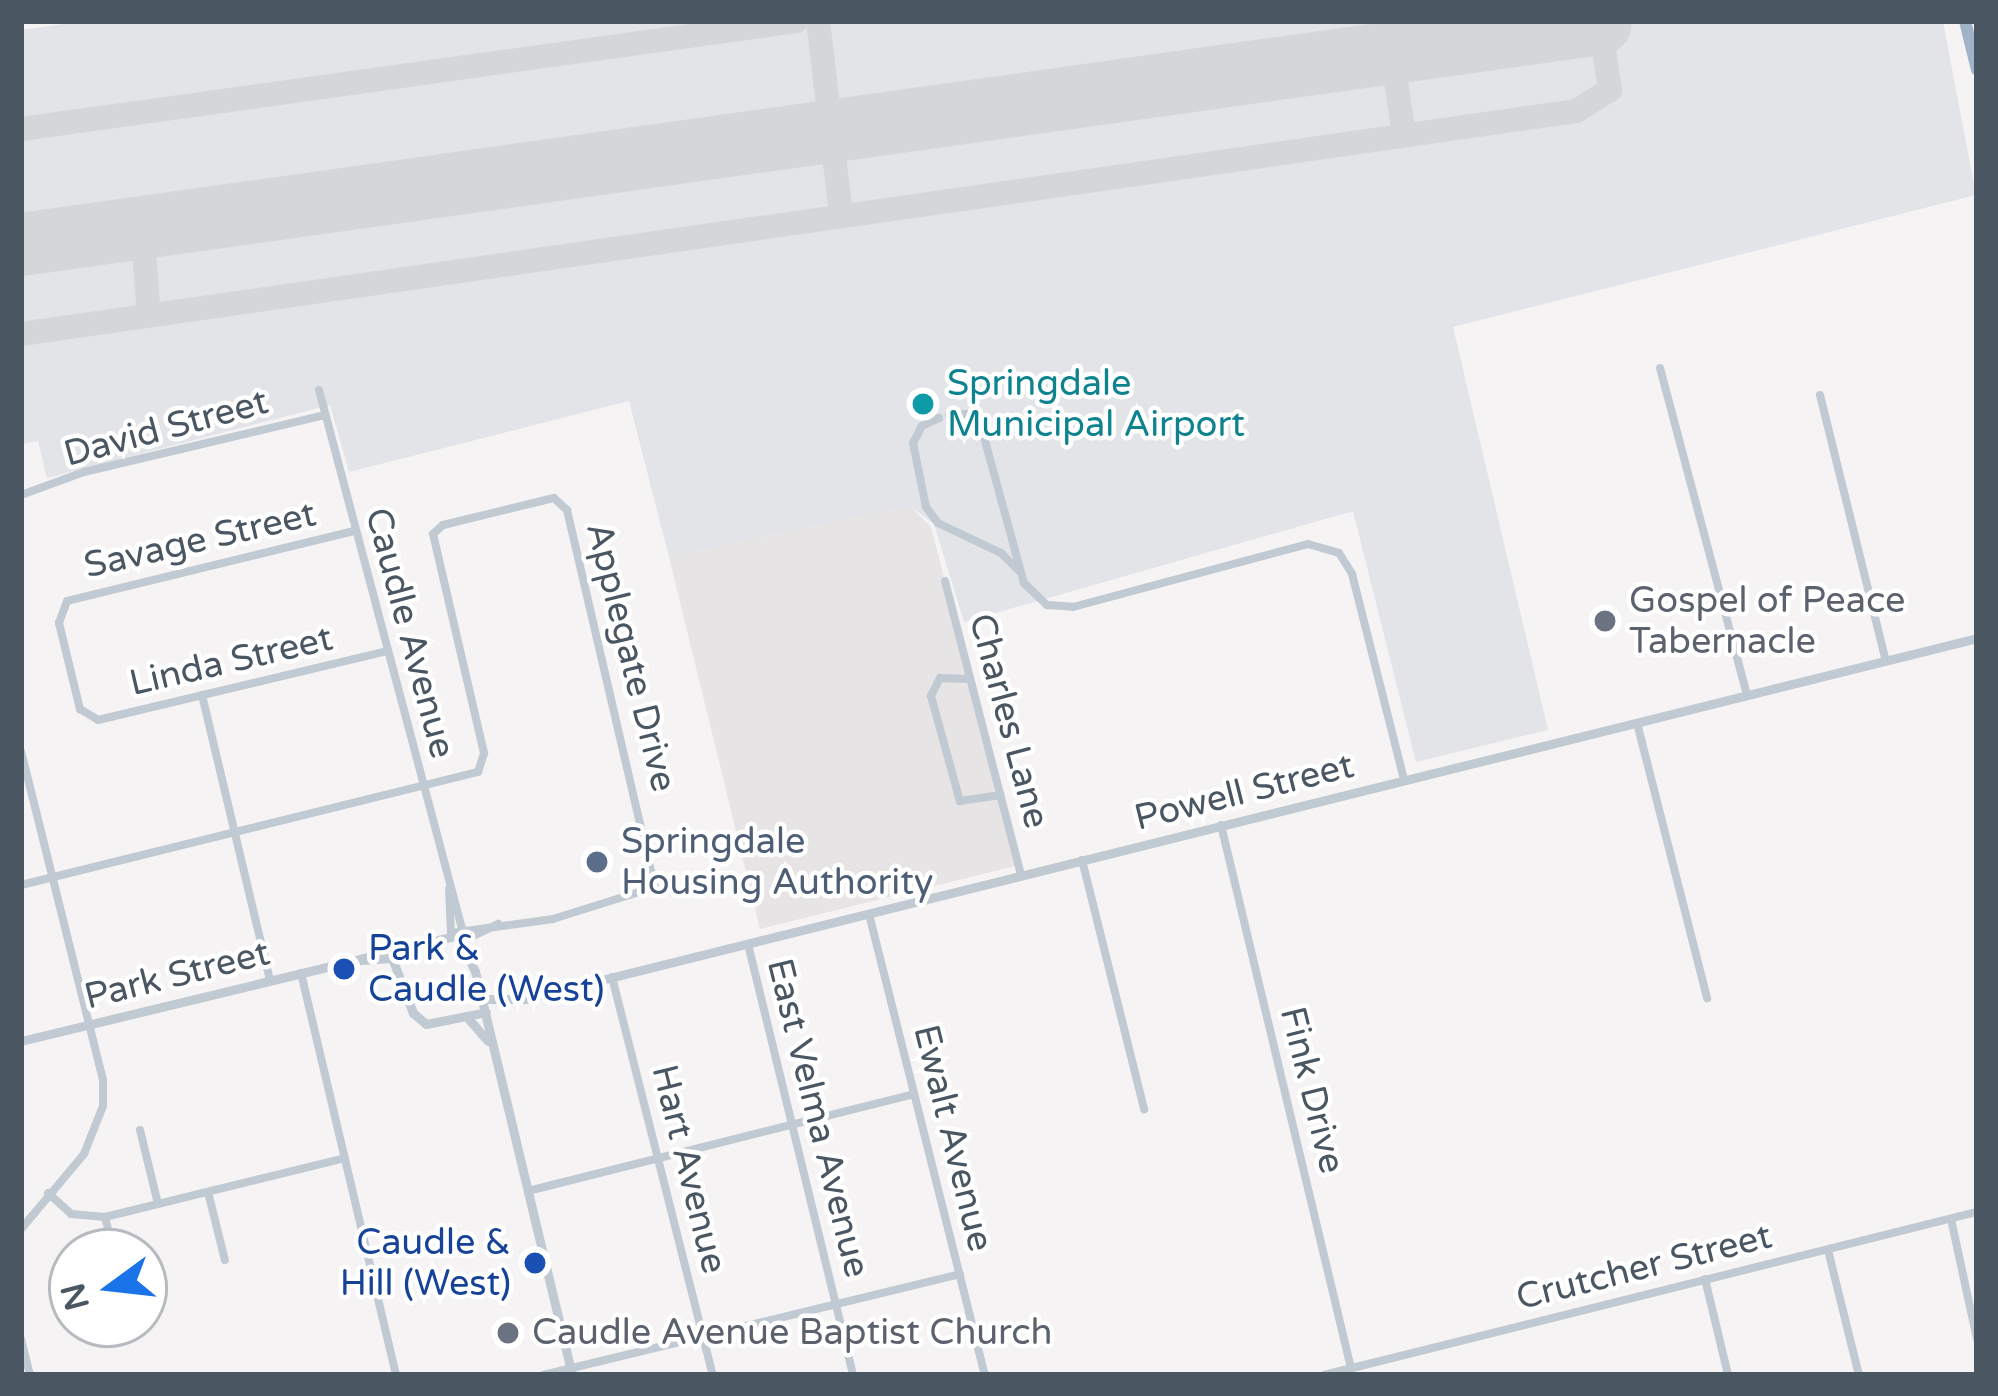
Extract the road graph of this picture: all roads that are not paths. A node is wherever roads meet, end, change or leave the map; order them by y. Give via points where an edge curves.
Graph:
1 (1965, 21) edge
2 (1977, 70) edge
3 (1660, 368) dead end
4 (319, 390) dead end
5 (1820, 394) dead end
6 (325, 416) junction
7 (21, 495) edge
8 (354, 531) junction
9 (1020, 572) junction
10 (945, 581) dead end
11 (1977, 638) edge
12 (387, 651) junction
13 (1886, 661) junction
14 (970, 679) junction
15 (202, 695) junction
16 (1747, 696) junction
17 (86, 719) joint
18 (1637, 723) junction
19 (21, 751) edge
20 (1404, 780) junction
21 (423, 788) junction
22 (1000, 795) junction
23 (1220, 825) junction
24 (235, 835) junction
25 (1082, 860) junction
26 (1021, 875) junction
27 (54, 878) junction
28 (21, 885) edge
29 (869, 914) junction
30 (459, 934) junction
31 (408, 943) junction
32 (748, 944) junction
33 (346, 962) junction
34 (399, 964) junction
35 (301, 973) junction
36 (612, 977) junction
37 (270, 980) junction
38 (1707, 998) dead end
39 (480, 999) junction
40 (525, 999) junction
41 (484, 1012) junction
42 (466, 1016) junction
43 (89, 1024) junction
44 (21, 1041) edge
45 (488, 1041) junction
46 (914, 1094) junction
47 (1144, 1109) dead end
48 (792, 1124) junction
49 (140, 1130) dead end
50 (345, 1158) junction
51 (658, 1158) junction
52 (48, 1192) junction
53 (208, 1192) junction
54 (526, 1192) junction
55 (158, 1204) junction
56 (1977, 1212) edge
57 (105, 1217) junction
58 (1951, 1219) junction
59 (21, 1228) edge
60 (108, 1228) edge
61 (1828, 1250) junction
62 (225, 1260) dead end
63 (960, 1274) junction
64 (1705, 1280) junction
65 (836, 1306) junction
66 (704, 1338) junction
67 (21, 1339) edge
68 (1977, 1339) edge
69 (1352, 1368) junction
70 (571, 1372) edge
71 (30, 1375) edge
72 (396, 1375) edge
73 (543, 1375) edge
74 (713, 1375) edge
75 (854, 1375) edge
76 (985, 1375) edge
77 (1324, 1375) edge
78 (1728, 1375) edge
79 (1859, 1375) edge

1 - 2 highway
3 - 16 street
4 - 6 street, Caudle Avenue
5 - 13 street
6 - 7 street, David Street via 84,472
6 - 8 street, Caudle Avenue
8 - 12 street, Caudle Avenue
8 - 17 street, Savage Street via 62,607 58,623
9 - 9 street via 982,426 968,414 922,425 913,443 926,508 938,524 1001,553
9 - 20 street via 1037,600 1064,608 1308,544 1332,548 1352,574
10 - 14 street, Charles Lane
11 - 13 street, Powell Street
12 - 15 street, Linda Street
12 - 21 street, Caudle Avenue
13 - 16 street, Powell Street
14 - 22 street, Charles Lane
14 - 22 street via 940,678 932,696 961,801
15 - 17 street, Linda Street
15 - 24 street
16 - 18 street, Powell Street
18 - 20 street, Powell Street
18 - 38 street
19 - 27 street
20 - 23 street, Powell Street
21 - 24 street
21 - 30 street, Caudle Avenue
21 - 30 street, Applegate Drive via 478,772 485,761 435,530 560,500 656,887 553,919
22 - 26 street, Charles Lane
23 - 25 street, Powell Street
23 - 69 street, Fink Drive
24 - 27 street
24 - 37 street
25 - 26 street, Powell Street
25 - 47 street
26 - 29 street, Powell Street
27 - 28 street
27 - 43 street
29 - 32 street, Powell Street
29 - 46 street, Ewalt Avenue
30 - 31 street, Park Street
30 - 39 street
31 - 33 street, Park Street
31 - 34 street
32 - 36 street, Powell Street
32 - 48 street, East Velma Avenue
33 - 34 street, Park Street via 383,956
33 - 35 street, Park Street
34 - 42 street via 418,1020
35 - 37 street, Park Street
35 - 50 street
36 - 40 street, Powell Street
36 - 51 street, Hart Avenue
37 - 43 street, Park Street
39 - 40 street, Powell Street
39 - 41 street
39 - 42 street
40 - 41 street, Powell Street
41 - 42 street, Powell Street
41 - 45 street
42 - 45 street
43 - 44 street, Park Street
43 - 52 street via 103,1106 84,1154
45 - 54 street
46 - 48 street
46 - 63 street, Ewalt Avenue
48 - 51 street
48 - 65 street, East Velma Avenue
49 - 55 street
50 - 53 street
50 - 72 street
51 - 54 street
51 - 66 street, Hart Avenue
52 - 57 street via 70,1214
52 - 59 street
53 - 55 street
53 - 62 street
54 - 70 street
55 - 57 street
56 - 58 street, Crutcher Street
57 - 60 street
58 - 61 street, Crutcher Street
58 - 68 street
61 - 64 street, Crutcher Street
61 - 79 street
63 - 65 street
63 - 76 street, Ewalt Avenue
64 - 69 street, Crutcher Street
64 - 78 street
65 - 66 street
65 - 75 street, East Velma Avenue
66 - 70 street
66 - 74 street, Hart Avenue
67 - 71 street
69 - 77 street, Crutcher Street
70 - 73 street

